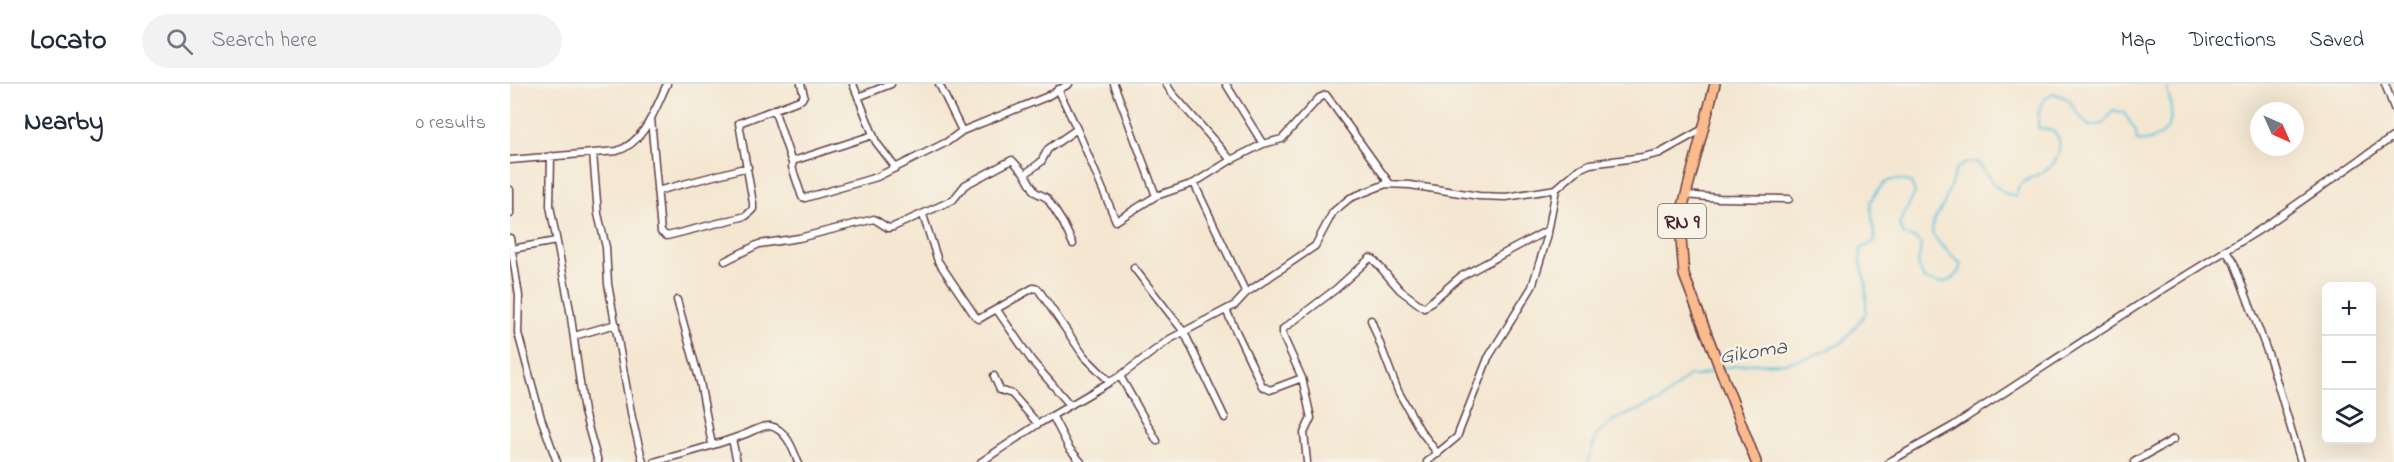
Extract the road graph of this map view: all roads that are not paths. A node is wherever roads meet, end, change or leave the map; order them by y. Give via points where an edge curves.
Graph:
1 (667, 84) edge
2 (801, 84) edge
3 (853, 84) edge
4 (891, 84) edge
5 (939, 84) edge
6 (1069, 84) edge
7 (1114, 84) edge
8 (1166, 84) edge
9 (1226, 84) edge
10 (1715, 84) edge
11 (2385, 84) edge
12 (1059, 89) junction
13 (858, 97) junction
14 (2394, 108) edge
15 (774, 109) junction
16 (651, 118) junction
17 (1077, 129) junction
18 (1703, 129) junction
19 (962, 131) junction
20 (873, 135) junction
21 (2394, 136) edge
22 (1263, 144) junction
23 (593, 153) junction
24 (551, 156) junction
25 (510, 160) edge
26 (1230, 160) junction
27 (792, 163) junction
28 (748, 167) junction
29 (896, 168) junction
30 (1025, 174) junction
31 (1194, 183) junction
32 (1390, 184) junction
33 (1556, 189) junction
34 (510, 190) edge
35 (657, 191) junction
36 (1685, 195) junction
37 (1156, 196) junction
38 (1790, 199) dead end
39 (510, 214) edge
40 (923, 214) junction
41 (1548, 230) junction
42 (510, 238) edge
43 (556, 241) junction
44 (1073, 244) dead end
45 (512, 249) junction
46 (2225, 250) junction
47 (725, 261) dead end
48 (1134, 268) dead end
49 (1246, 293) junction
50 (677, 300) dead end
51 (997, 310) junction
52 (1226, 310) junction
53 (1371, 320) dead end
54 (616, 324) junction
55 (1184, 332) junction
56 (574, 336) junction
57 (993, 376) dead end
58 (1120, 376) junction
59 (1302, 378) junction
60 (1109, 381) junction
61 (1070, 405) junction
62 (1053, 417) junction
63 (1226, 418) dead end
64 (1038, 424) junction
65 (732, 439) junction
66 (2174, 439) dead end
67 (1157, 441) dead end
68 (712, 445) junction
69 (1438, 454) junction
70 (990, 459) edge
71 (556, 462) edge
72 (598, 462) edge
73 (643, 462) edge
74 (654, 462) edge
75 (737, 462) edge
76 (798, 462) edge
77 (981, 462) edge
78 (1081, 462) edge
79 (1307, 462) edge
80 (1427, 462) edge
81 (1756, 462) edge
82 (1890, 462) edge
83 (2134, 462) edge
84 (2301, 462) edge

1 - 16 street
2 - 15 street via 802,99
3 - 13 street
4 - 13 street
5 - 19 street
6 - 12 street
7 - 37 street
8 - 26 street
9 - 22 street
10 - 18 main road, RN 9
11 - 14 street
12 - 17 street
12 - 19 street
13 - 20 street
15 - 27 street
15 - 28 street via 739,123
16 - 23 street via 627,147
16 - 35 street
17 - 30 street via 1048,149 1041,162
17 - 37 street via 1116,221
18 - 33 street via 1660,153 1590,164
18 - 36 main road, RN 9
19 - 29 street
20 - 27 street
20 - 29 street
21 - 46 street
22 - 26 street
22 - 32 street via 1282,139 1326,95
23 - 24 street
23 - 54 street via 598,213
24 - 25 street
24 - 43 street via 550,206
26 - 31 street
27 - 29 street via 799,194 806,198 867,181
28 - 35 street
28 - 35 street via 753,209 746,216 664,236
30 - 40 street via 1014,161 1008,161 964,185 953,200
30 - 44 street via 1035,192 1047,198
31 - 37 street
31 - 49 street
32 - 33 street via 1506,197
32 - 49 street via 1377,186 1340,205 1315,246
33 - 41 street
34 - 39 street
36 - 38 street
36 - 81 main road, RN 9 via 1681,239 1684,275
40 - 47 street via 888,228 874,219 767,242
40 - 51 street via 938,261 975,316 979,319
41 - 59 street via 1460,277 1424,308 1370,258 1283,329 1282,336
41 - 69 street via 1532,286 1488,358 1457,437
42 - 45 street
43 - 45 street
43 - 56 street
45 - 71 street via 519,296 518,333
46 - 82 street via 1953,426
46 - 84 street via 2234,263 2270,359
48 - 55 street
49 - 52 street
50 - 68 street via 700,382
51 - 60 street via 1033,288 1038,289 1089,363
51 - 61 street
52 - 55 street
52 - 59 street via 1264,388 1270,390
53 - 69 street via 1398,391
54 - 56 street
54 - 73 street
55 - 58 street
55 - 63 street
56 - 72 street via 584,412
57 - 64 street via 1000,390 1012,394
58 - 60 street
58 - 67 street
59 - 79 street via 1311,418 1304,433
60 - 61 street
61 - 62 street
62 - 64 street
62 - 78 street
64 - 70 street
65 - 68 street
65 - 75 street
65 - 76 street via 770,426 783,435
66 - 83 street
68 - 74 street
69 - 80 street
70 - 77 street

